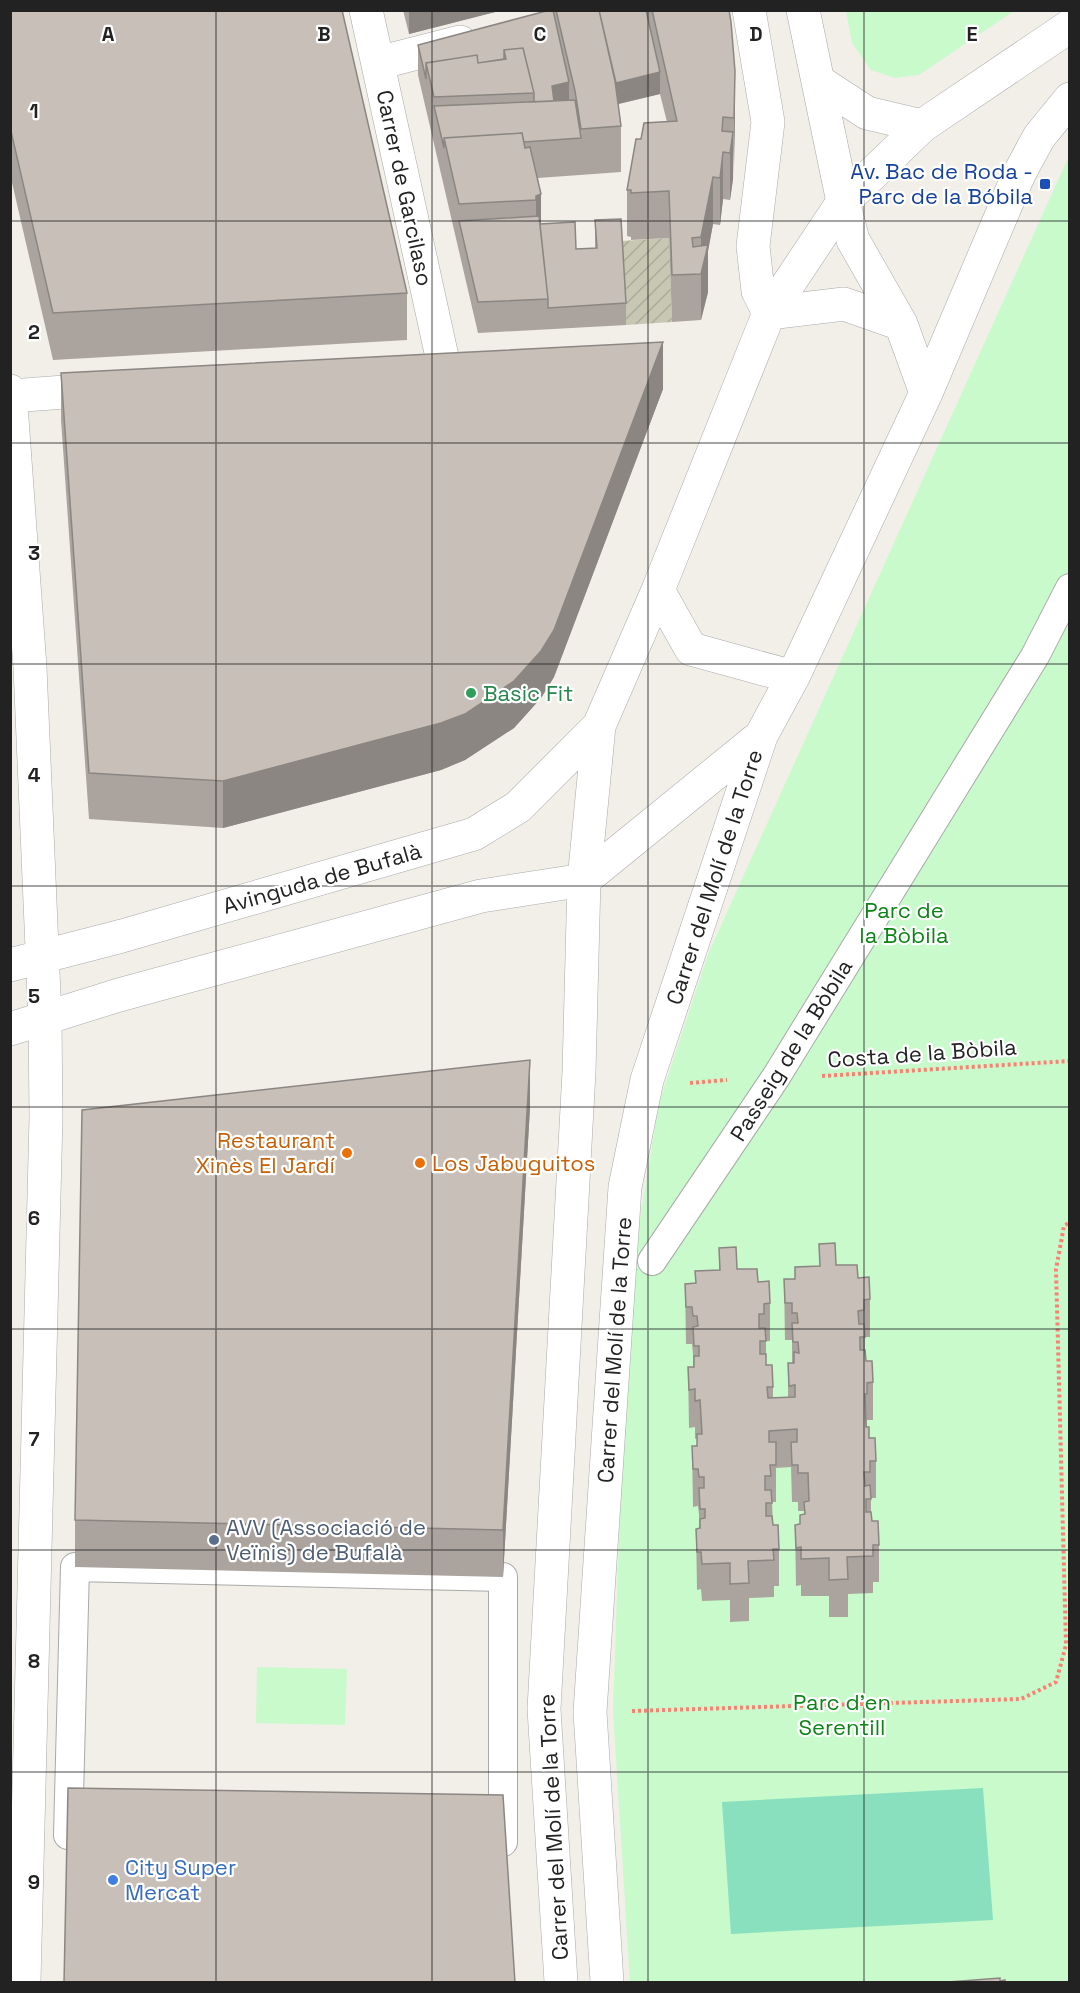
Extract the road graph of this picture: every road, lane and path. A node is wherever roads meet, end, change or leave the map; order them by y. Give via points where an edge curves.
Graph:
1 (366, 10) edge
2 (748, 10) edge
3 (803, 10) edge
4 (1070, 26) edge
5 (493, 34) edge
6 (378, 63) junction
7 (818, 81) junction
8 (1070, 99) edge
9 (922, 126) junction
10 (843, 202) junction
11 (769, 313) junction
12 (902, 324) junction
13 (479, 364) edge
14 (444, 366) junction
15 (409, 368) edge
16 (140, 387) edge
17 (10, 391) edge
18 (926, 393) junction
19 (11, 396) edge
20 (1070, 588) edge
21 (658, 590) junction
22 (20, 669) edge
23 (793, 677) junction
24 (599, 726) junction
25 (761, 736) junction
26 (584, 879) junction
27 (42, 956) junction
28 (10, 965) edge
29 (45, 1019) junction
30 (10, 1029) edge
31 (1070, 1061) edge
32 (776, 1077) junction
33 (1070, 1222) edge
34 (652, 1261) dead end
35 (590, 1712) junction
36 (68, 1835) joint
37 (24, 1983) edge
38 (561, 1983) edge
39 (607, 1983) edge

1 - 6 street, Carrer de Garcilaso
2 - 11 street via 768,122 753,246 758,291
3 - 7 street
4 - 9 street, Carrer del Molí de la Torre
5 - 6 street
6 - 14 street, Carrer de Garcilaso
7 - 9 street via 867,112
7 - 10 street
8 - 18 street, Carrer del Molí de la Torre via 1039,137 1019,174
9 - 10 street, Carrer del Molí de la Torre
10 - 11 street, Carrer del Molí de la Torre
10 - 12 street via 853,240
11 - 12 street via 844,304
11 - 21 street, Carrer del Molí de la Torre
12 - 18 street
13 - 14 street
14 - 15 street
16 - 19 street
17 - 19 street
18 - 23 street, Carrer del Molí de la Torre
19 - 22 street
20 - 32 street, Passeig de la Bòbila via 1035,656
21 - 23 street via 691,649
21 - 24 street, Carrer del Molí de la Torre
22 - 27 street
23 - 25 street, Carrer del Molí de la Torre
24 - 26 street, Carrer del Molí de la Torre
24 - 27 street, Avinguda de Bufalà via 518,807 474,834
25 - 26 street, Carrer del Molí de la Torre
25 - 35 street, Carrer del Molí de la Torre via 647,1080 625,1187
26 - 29 street via 481,896 119,995
26 - 38 street, Carrer del Molí de la Torre via 579,1072 544,1709
27 - 28 street, Avinguda de Bufalà
27 - 29 street
29 - 30 street
29 - 37 street via 46,1117
31 - 32 path, Costa de la Bòbila
32 - 34 street, Passeig de la Bòbila
33 - 35 path via 1064,1226 1056,1269 1066,1645 1056,1682 1021,1699
35 - 39 street, Carrer del Molí de la Torre
36 - 36 street via 75,1567 503,1577 503,1842

